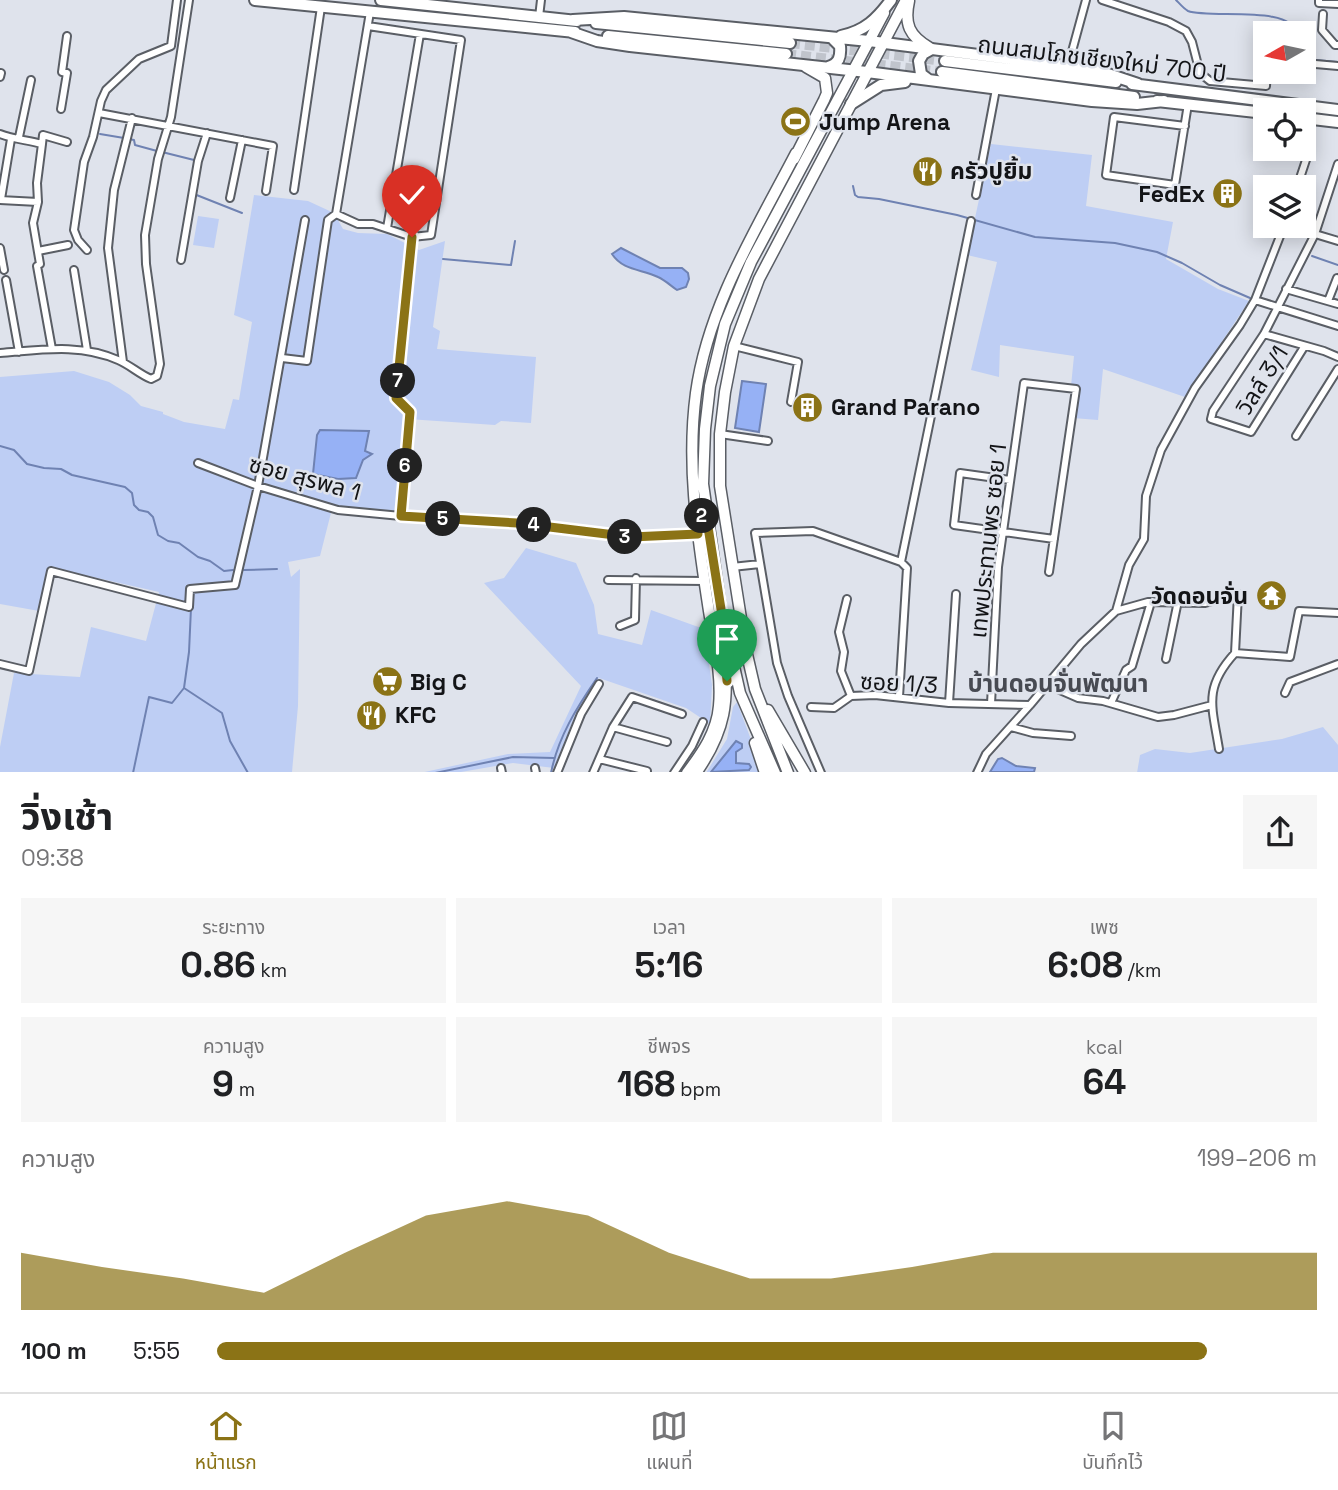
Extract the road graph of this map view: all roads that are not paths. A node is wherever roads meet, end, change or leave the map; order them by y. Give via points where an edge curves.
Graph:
1 (177, 0) edge
2 (189, 0) edge
3 (255, 0) edge
4 (381, 0) edge
5 (541, 0) edge
6 (891, 0) edge
7 (908, 0) edge
8 (1086, 0) edge
9 (1102, 0) edge
10 (1319, 1) edge
11 (1338, 4) edge
12 (321, 7) junction
13 (370, 12) junction
14 (1323, 14) dead end
15 (540, 17) junction
16 (368, 26) junction
17 (572, 26) junction
18 (420, 34) junction
19 (66, 36) dead end
20 (832, 38) junction
21 (869, 41) junction
22 (883, 43) junction
23 (1338, 45) edge
24 (788, 48) tunnel mouth
25 (932, 49) junction
26 (1316, 64) edge
27 (803, 66) junction
28 (1068, 66) junction
29 (1338, 66) edge
30 (825, 68) junction
31 (853, 70) junction
32 (867, 72) junction
33 (32, 80) dead end
34 (929, 80) junction
35 (1236, 83) junction
36 (1138, 84) junction
37 (1266, 86) joint
38 (996, 89) junction
39 (1234, 96) junction
40 (1253, 98) edge
41 (1266, 98) edge
42 (1164, 102) junction
43 (850, 104) junction
44 (1188, 104) junction
45 (1316, 107) edge
46 (61, 109) dead end
47 (1338, 110) edge
48 (1253, 112) edge
49 (99, 113) junction
50 (132, 118) junction
51 (1316, 119) edge
52 (1338, 122) edge
53 (169, 126) junction
54 (1185, 126) junction
55 (207, 133) junction
56 (0, 134) edge
57 (15, 138) junction
58 (242, 140) junction
59 (67, 142) dead end
60 (41, 144) junction
61 (796, 153) junction
62 (1338, 164) edge
63 (294, 190) dead end
64 (266, 191) dead end
65 (976, 195) dead end
66 (230, 198) dead end
67 (0, 199) edge
68 (38, 202) junction
69 (779, 210) junction
70 (336, 214) junction
71 (305, 220) dead end
72 (971, 221) dead end
73 (387, 228) junction
74 (1316, 231) edge
75 (1316, 234) edge
76 (412, 237) junction
77 (1278, 238) edge
78 (1313, 238) edge
79 (1338, 242) edge
80 (68, 244) dead end
81 (0, 248) edge
82 (87, 250) dead end
83 (38, 251) junction
84 (181, 260) dead end
85 (4, 270) dead end
86 (74, 270) dead end
87 (1337, 278) edge
88 (6, 280) dead end
89 (740, 286) junction
90 (1286, 289) junction
91 (1255, 300) junction
92 (1328, 301) junction
93 (1338, 304) edge
94 (1277, 307) junction
95 (718, 309) junction
96 (1338, 326) edge
97 (1264, 334) junction
98 (734, 346) junction
99 (1304, 346) junction
100 (52, 349) junction
101 (87, 350) junction
102 (19, 352) junction
103 (0, 353) edge
104 (1338, 357) edge
105 (282, 358) junction
106 (123, 362) junction
107 (1338, 369) edge
108 (791, 402) dead end
109 (694, 415) junction
110 (720, 434) junction
111 (1296, 436) dead end
112 (768, 441) dead end
113 (704, 454) junction
114 (198, 463) dead end
115 (1010, 480) junction
116 (258, 486) junction
117 (705, 508) junction
118 (401, 516) junction
119 (697, 530) junction
120 (1003, 532) junction
121 (1054, 539) junction
122 (901, 562) junction
123 (760, 564) junction
124 (732, 567) junction
125 (1049, 572) dead end
126 (636, 578) junction
127 (608, 580) dead end
128 (705, 581) junction
129 (956, 594) dead end
130 (847, 598) dead end
131 (1178, 601) junction
132 (1151, 602) junction
133 (721, 609) junction
134 (1116, 611) junction
135 (1338, 613) edge
136 (620, 626) dead end
137 (1235, 653) junction
138 (1166, 659) dead end
139 (0, 664) edge
140 (1338, 664) edge
141 (599, 684) dead end
142 (1046, 684) junction
143 (755, 689) junction
144 (1285, 694) dead end
145 (851, 695) junction
146 (899, 697) junction
147 (949, 703) junction
148 (1111, 703) junction
149 (991, 704) junction
150 (1030, 705) junction
151 (1212, 705) junction
152 (811, 707) dead end
153 (682, 714) dead end
154 (703, 722) dead end
155 (613, 727) junction
156 (1011, 727) junction
157 (1071, 736) dead end
158 (667, 742) dead end
159 (697, 749) junction
160 (1219, 749) dead end
161 (598, 759) junction
162 (787, 769) edge
163 (647, 771) edge
164 (557, 772) edge
165 (593, 772) edge
166 (674, 772) edge
167 (687, 772) edge
168 (696, 772) edge
169 (771, 772) edge
170 (805, 772) edge
171 (821, 772) edge
172 (977, 772) edge

1 - 49 street via 171,46 139,59 118,76 106,90
2 - 53 street
3 - 12 main road
4 - 15 main road
5 - 15 street
6 - 20 main road via 867,26
6 - 21 main road
7 - 22 main road
7 - 25 main road via 909,30
8 - 28 street
9 - 35 street via 1179,26 1189,36 1200,73 1210,81
10 - 11 street
12 - 13 main road
12 - 63 street
13 - 16 street
13 - 17 main road
14 - 23 street via 1322,30
15 - 17 main road
16 - 18 street
16 - 70 street
17 - 20 main road via 624,16
17 - 24 main road
17 - 27 main road via 597,41
18 - 73 street
18 - 76 street via 461,40 431,235
19 - 46 street via 62,72 67,73
20 - 21 main road
20 - 30 main road via 840,46 840,56 835,65
21 - 22 main road
21 - 31 main road
22 - 25 main road
22 - 32 main road
25 - 28 main road
25 - 34 main road via 919,61 919,70
26 - 29 street
27 - 30 main road
27 - 61 main road via 825,78 827,93
28 - 36 main road
30 - 31 main road
31 - 32 main road
31 - 69 main road
32 - 34 main road
32 - 43 main road
33 - 57 street
34 - 38 main road
34 - 43 main road via 881,85
35 - 37 street
35 - 39 street
36 - 39 main road, ถนนสมโภชเชียงใหม่ 700 ปี
36 - 42 main road, ถนนสมโภชเชียงใหม่ 700 ปี via 944,66
37 - 41 street
38 - 42 main road via 1126,104
38 - 65 street
39 - 40 main road, ถนนสมโภชเชียงใหม่ 700 ปี
42 - 44 main road, ถนนสมโภชเชียงใหม่ 700 ปี
43 - 98 main road via 759,279
44 - 48 main road, ถนนสมโภชเชียงใหม่ 700 ปี
44 - 54 street
45 - 47 main road, ถนนสมโภชเชียงใหม่ 700 ปี
49 - 50 street
49 - 82 street via 83,162 74,230
50 - 53 street
50 - 106 street via 114,190 107,248
51 - 52 main road
53 - 55 street
53 - 106 street via 145,241 159,371 150,379
54 - 54 street via 1175,185 1106,175 1114,117
55 - 58 street
55 - 84 street
56 - 57 street
57 - 60 street
57 - 67 street
58 - 64 street via 273,146
58 - 66 street
59 - 60 street via 43,135
60 - 68 street
61 - 69 main road
61 - 95 main road
62 - 74 street
67 - 68 street
68 - 83 street via 33,223
69 - 89 main road
70 - 73 street via 358,224
70 - 105 street via 328,220 307,361
71 - 105 street
72 - 122 street
73 - 76 street
75 - 79 street
76 - 118 street via 396,398 410,412
77 - 91 street
78 - 90 street
80 - 83 street
81 - 85 street
83 - 100 street
86 - 101 street
87 - 92 street
88 - 102 street
89 - 95 main road
89 - 113 main road via 714,367
90 - 92 street
90 - 94 street
91 - 94 street
91 - 134 street via 1195,388 1161,450 1146,496 1144,539 1129,565
92 - 93 street
94 - 96 street
94 - 97 street
95 - 109 main road via 701,368
97 - 99 street
97 - 99 street, วิลล์ 3/1 via 1211,419 1251,432
98 - 108 street via 798,362
98 - 110 main road
99 - 104 street
100 - 101 street
100 - 102 street
101 - 106 street
102 - 103 street
105 - 116 street
107 - 111 street
109 - 113 main road
109 - 119 main road via 691,474
110 - 112 street
110 - 124 main road via 720,486
113 - 117 main road
114 - 116 street, ซอย สุรพล 1
115 - 120 street, เทพประทานพร ซอย 1
115 - 120 street via 960,473 954,525
115 - 121 street, เทพประทานพร ซอย 1 via 1024,383 1076,389
116 - 118 street, ซอย สุรพล 1 via 338,510
116 - 139 street via 235,585 190,589 188,607 51,571 29,671
117 - 119 main road
117 - 133 main road
118 - 119 street, ซอย สุรพล 1 via 517,523 631,537
119 - 128 main road
120 - 121 street
120 - 149 street, เทพประทานพร ซอย 1
121 - 125 street
122 - 123 street via 813,531 755,533
122 - 146 street via 907,568
123 - 124 street
123 - 171 street via 782,681
124 - 143 main road
126 - 127 street
126 - 128 street
126 - 136 street via 635,620
128 - 159 main road via 719,707 715,725
129 - 147 street
130 - 145 street via 839,632 844,652 841,671
131 - 132 street
131 - 137 street via 1205,603 1238,594
131 - 138 street
132 - 134 street
132 - 148 street via 1132,666
133 - 168 main road via 727,704 718,736
133 - 169 main road via 744,705
134 - 142 street
135 - 137 street via 1299,611 1290,657
137 - 151 street via 1216,677
140 - 144 street via 1290,682
141 - 164 street via 581,713
142 - 148 street via 1077,698
142 - 150 street
143 - 162 main road
143 - 170 main road
145 - 146 street, ซอย 1/3
145 - 152 street, ซอย 1/3 via 834,708
146 - 147 street, ซอย 1/3
147 - 149 street, ซอย 1/3
148 - 151 street via 1158,717
149 - 150 street, ซอย 1/3
150 - 156 street
151 - 160 street
153 - 155 street via 632,697
154 - 159 street
155 - 158 street
155 - 161 street
156 - 157 street
156 - 172 street via 982,758
159 - 166 street
159 - 167 main road
161 - 163 street
161 - 165 street

